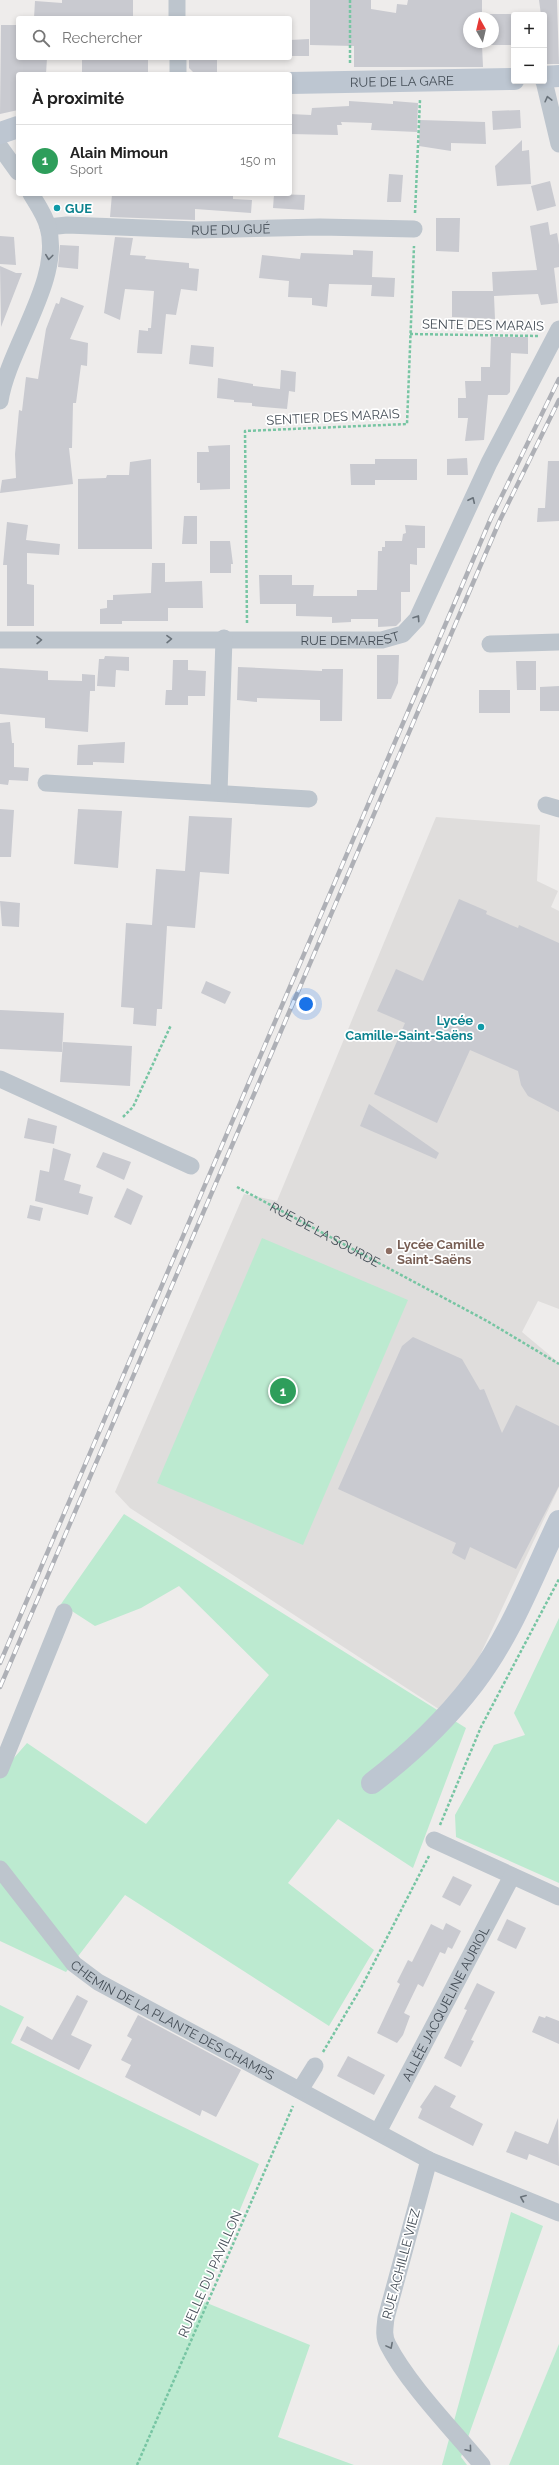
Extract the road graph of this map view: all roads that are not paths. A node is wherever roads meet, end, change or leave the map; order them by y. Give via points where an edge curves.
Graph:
1 (178, 0) edge
2 (178, 16) edge
3 (178, 60) edge
4 (178, 72) edge
5 (559, 76) edge
6 (547, 77) edge
7 (511, 79) edge
8 (292, 83) edge
9 (545, 84) edge
10 (16, 128) edge
11 (0, 133) edge
12 (559, 144) edge
13 (0, 147) edge
14 (16, 169) edge
15 (32, 196) edge
16 (48, 227) junction
17 (414, 229) road end
18 (557, 332) edge
19 (0, 401) edge
20 (224, 638) junction
21 (0, 640) edge
22 (559, 642) edge
23 (490, 644) dead end
24 (46, 783) dead end
25 (219, 794) junction
26 (309, 799) dead end
27 (0, 1079) edge
28 (191, 1166) dead end
29 (559, 1521) edge
30 (64, 1612) dead end
31 (0, 1770) edge
32 (372, 1782) dead end
33 (434, 1840) dead end
34 (0, 1869) edge
35 (512, 1876) junction
36 (559, 1897) edge
37 (315, 2066) dead end
38 (300, 2090) junction
39 (378, 2132) junction
40 (429, 2160) junction
41 (559, 2213) edge
42 (482, 2465) edge

1 - 2 street
3 - 4 street
5 - 6 main road
7 - 8 main road, RUE DE LA GARE
12 -> 9 street
10 - 11 main road
13 - 14 street
15 - 16 street
16 - 17 street, RUE DU GUÉ via 67,225 196,230 320,227
16 -> 19 street via 47,272 38,302 8,368
20 -> 18 street, RUE DEMAREST via 382,640 403,634 417,619 489,463
21 -> 20 street, RUE DEMAREST
20 - 25 street
22 - 23 street
24 - 25 street
25 - 26 street
27 - 28 street
29 - 32 main road via 503,1638 475,1683 428,1735
30 - 31 street
33 - 35 street
34 - 38 street, CHEMIN DE LA PLANTE DES CHAMPS via 74,1964 98,1982
35 - 36 street
35 - 39 street, ALLÉE JACQUELINE AURIOL
37 - 38 street
38 - 39 street, CHEMIN DE LA PLANTE DES CHAMPS
39 - 40 street
41 -> 40 street
40 -> 42 street, RUE ACHILLE VIEZ via 384,2332 388,2344 414,2382

